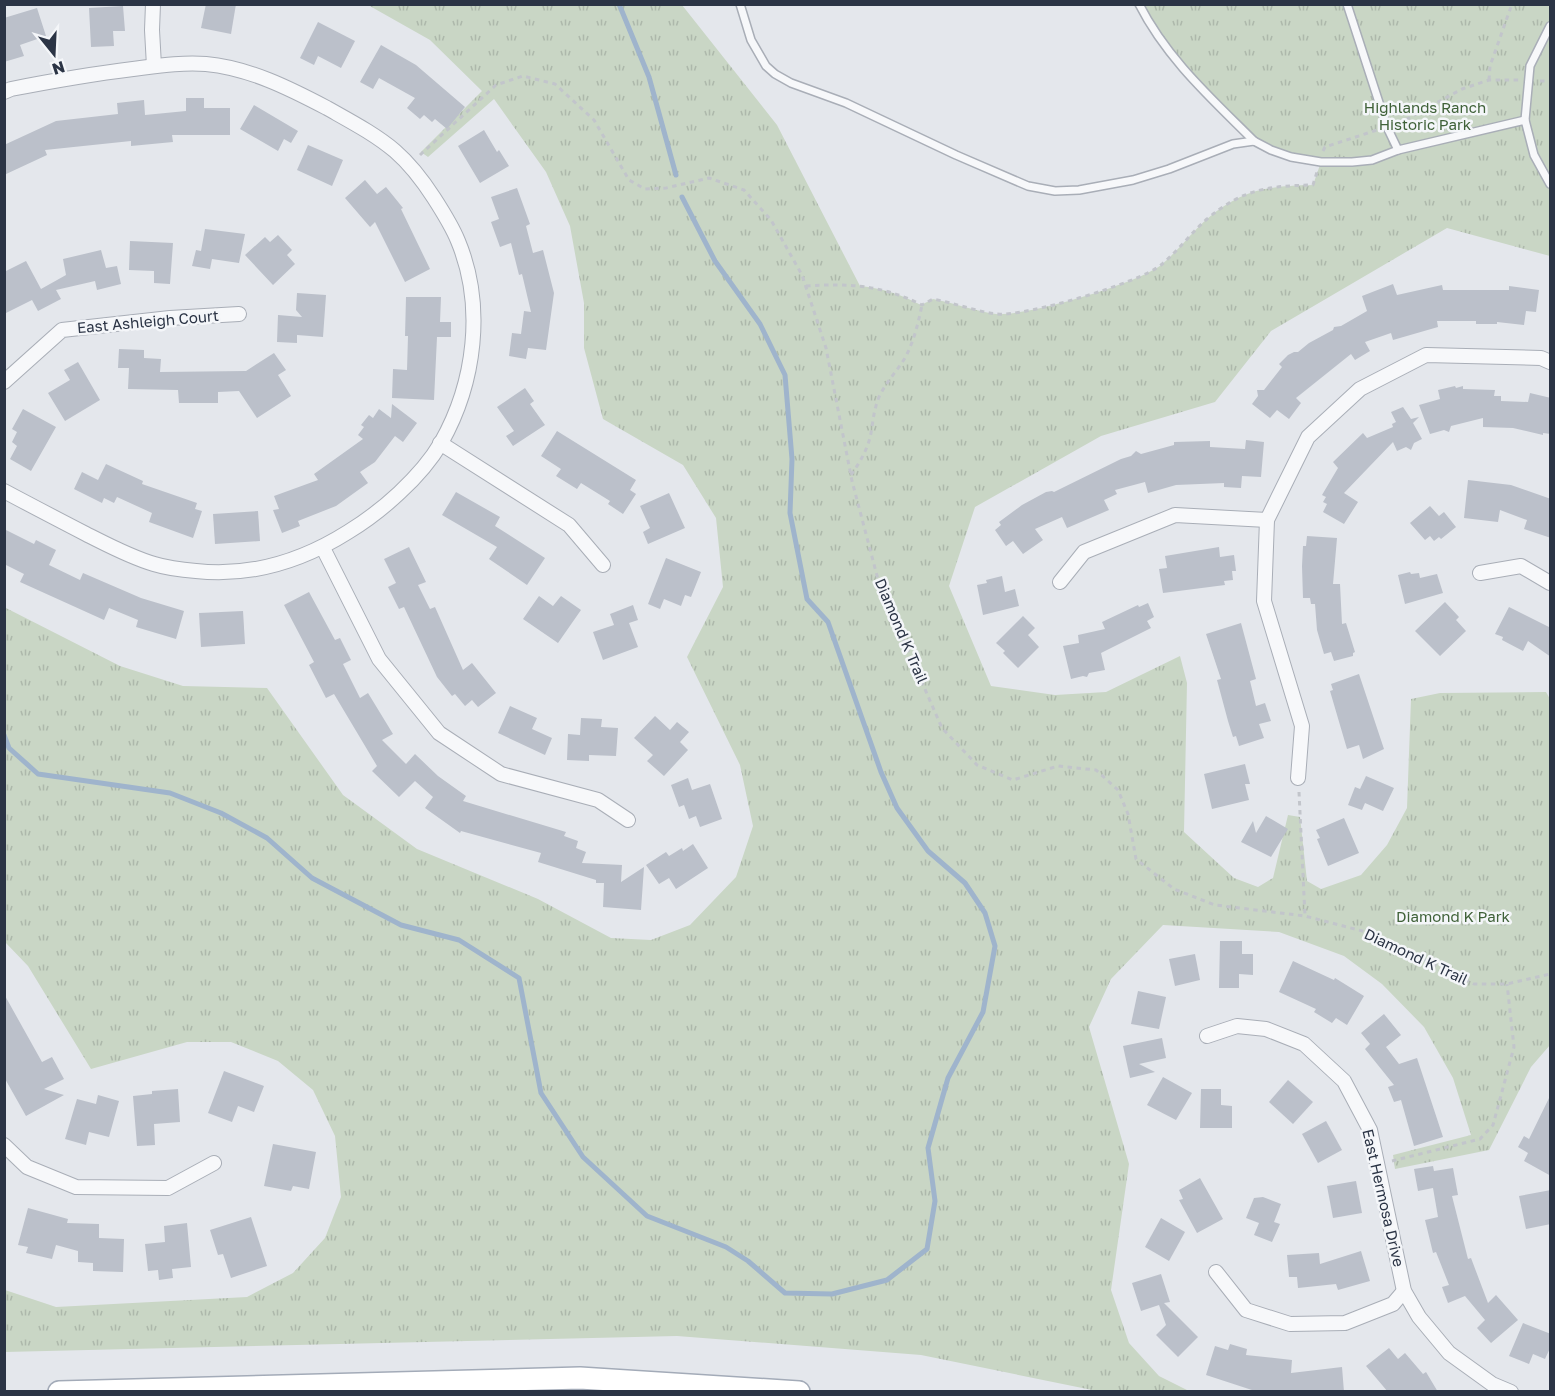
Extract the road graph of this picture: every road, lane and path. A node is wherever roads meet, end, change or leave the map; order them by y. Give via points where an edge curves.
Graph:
1 (153, 4) edge
2 (740, 4) edge
3 (1139, 4) edge
4 (1347, 4) edge
5 (1512, 4) edge
6 (1551, 26) edge
7 (154, 66) junction
8 (1489, 80) junction
9 (1529, 81) junction
10 (1551, 81) edge
11 (4, 92) edge
12 (1525, 120) junction
13 (1387, 127) junction
14 (1254, 141) junction
15 (1398, 150) junction
16 (1319, 162) junction
17 (409, 165) junction
18 (1551, 184) edge
19 (806, 286) junction
20 (922, 305) junction
21 (239, 314) dead end
22 (1551, 362) edge
23 (4, 382) edge
24 (440, 443) junction
25 (851, 475) junction
26 (4, 491) edge
27 (1267, 520) junction
28 (323, 548) junction
29 (603, 565) dead end
30 (1480, 573) dead end
31 (1060, 582) dead end
32 (1551, 583) edge
33 (1298, 778) joint
34 (628, 820) dead end
35 (1305, 916) junction
36 (1551, 974) edge
37 (1507, 984) junction
38 (1207, 1036) dead end
39 (4, 1145) edge
40 (214, 1163) dead end
41 (1377, 1165) junction
42 (1216, 1272) dead end
43 (1404, 1291) junction
44 (59, 1392) edge
45 (799, 1392) edge
46 (1511, 1392) edge

1 - 7 street
2 - 14 lane via 751,40 775,75 1028,186 1055,191 1104,186 1169,169 1233,144
3 - 14 lane via 1166,50
4 - 13 lane
5 - 8 path via 1490,66
6 - 9 lane via 1530,66
7 - 11 street via 80,75
7 - 17 street via 207,64 258,75 352,122
8 - 9 path
8 - 13 path via 1462,89
9 - 10 path
9 - 12 lane
12 - 15 lane
12 - 18 lane via 1534,155
13 - 15 lane
13 - 16 path via 1325,147
14 - 16 lane via 1291,157
15 - 16 lane via 1372,160
16 - 20 path via 1313,185 1248,192 1207,219 1161,265 1140,278 1035,310 997,314 933,298
17 - 19 path, Diamond K Trail via 496,85 523,76 555,84 594,120 628,180 645,189 709,178 744,190 771,220
17 - 24 street via 450,224 460,245 471,290 472,356 460,400
19 - 20 path via 876,287
19 - 25 path, Diamond K Trail via 826,348
20 - 25 path via 916,334 879,396 865,454
21 - 23 street, East Ashleigh Court via 62,330
22 - 27 street via 1541,358 1426,355 1360,389 1308,437
24 - 28 street via 421,470 384,506
24 - 29 street via 569,525
25 - 35 path, Diamond K Trail via 880,587 942,728 977,765 1012,780 1058,766 1096,770 1118,790 1128,814 1137,859 1174,889 1215,905
26 - 28 street via 117,550 155,565 199,572 241,572 285,563
27 - 31 street via 1175,515 1084,552
27 - 33 street via 1264,601 1302,726
28 - 34 street via 379,659 439,733 501,774 597,800
30 - 32 street via 1521,566
33 - 35 path
35 - 37 path, Diamond K Trail via 1370,933 1474,984
36 - 37 path, Diamond K Trail
37 - 41 path via 1514,1047 1493,1125 1480,1139
38 - 41 street, East Hermosa Drive via 1237,1026 1266,1029 1304,1044 1344,1080 1370,1130
39 - 40 street via 27,1167 76,1187 168,1188
41 - 43 street, East Hermosa Drive
42 - 43 street via 1246,1310 1290,1324 1346,1323 1393,1304
43 - 46 street, East Hermosa Drive via 1419,1317 1449,1353 1492,1384
44 - 45 main road via 580,1378

